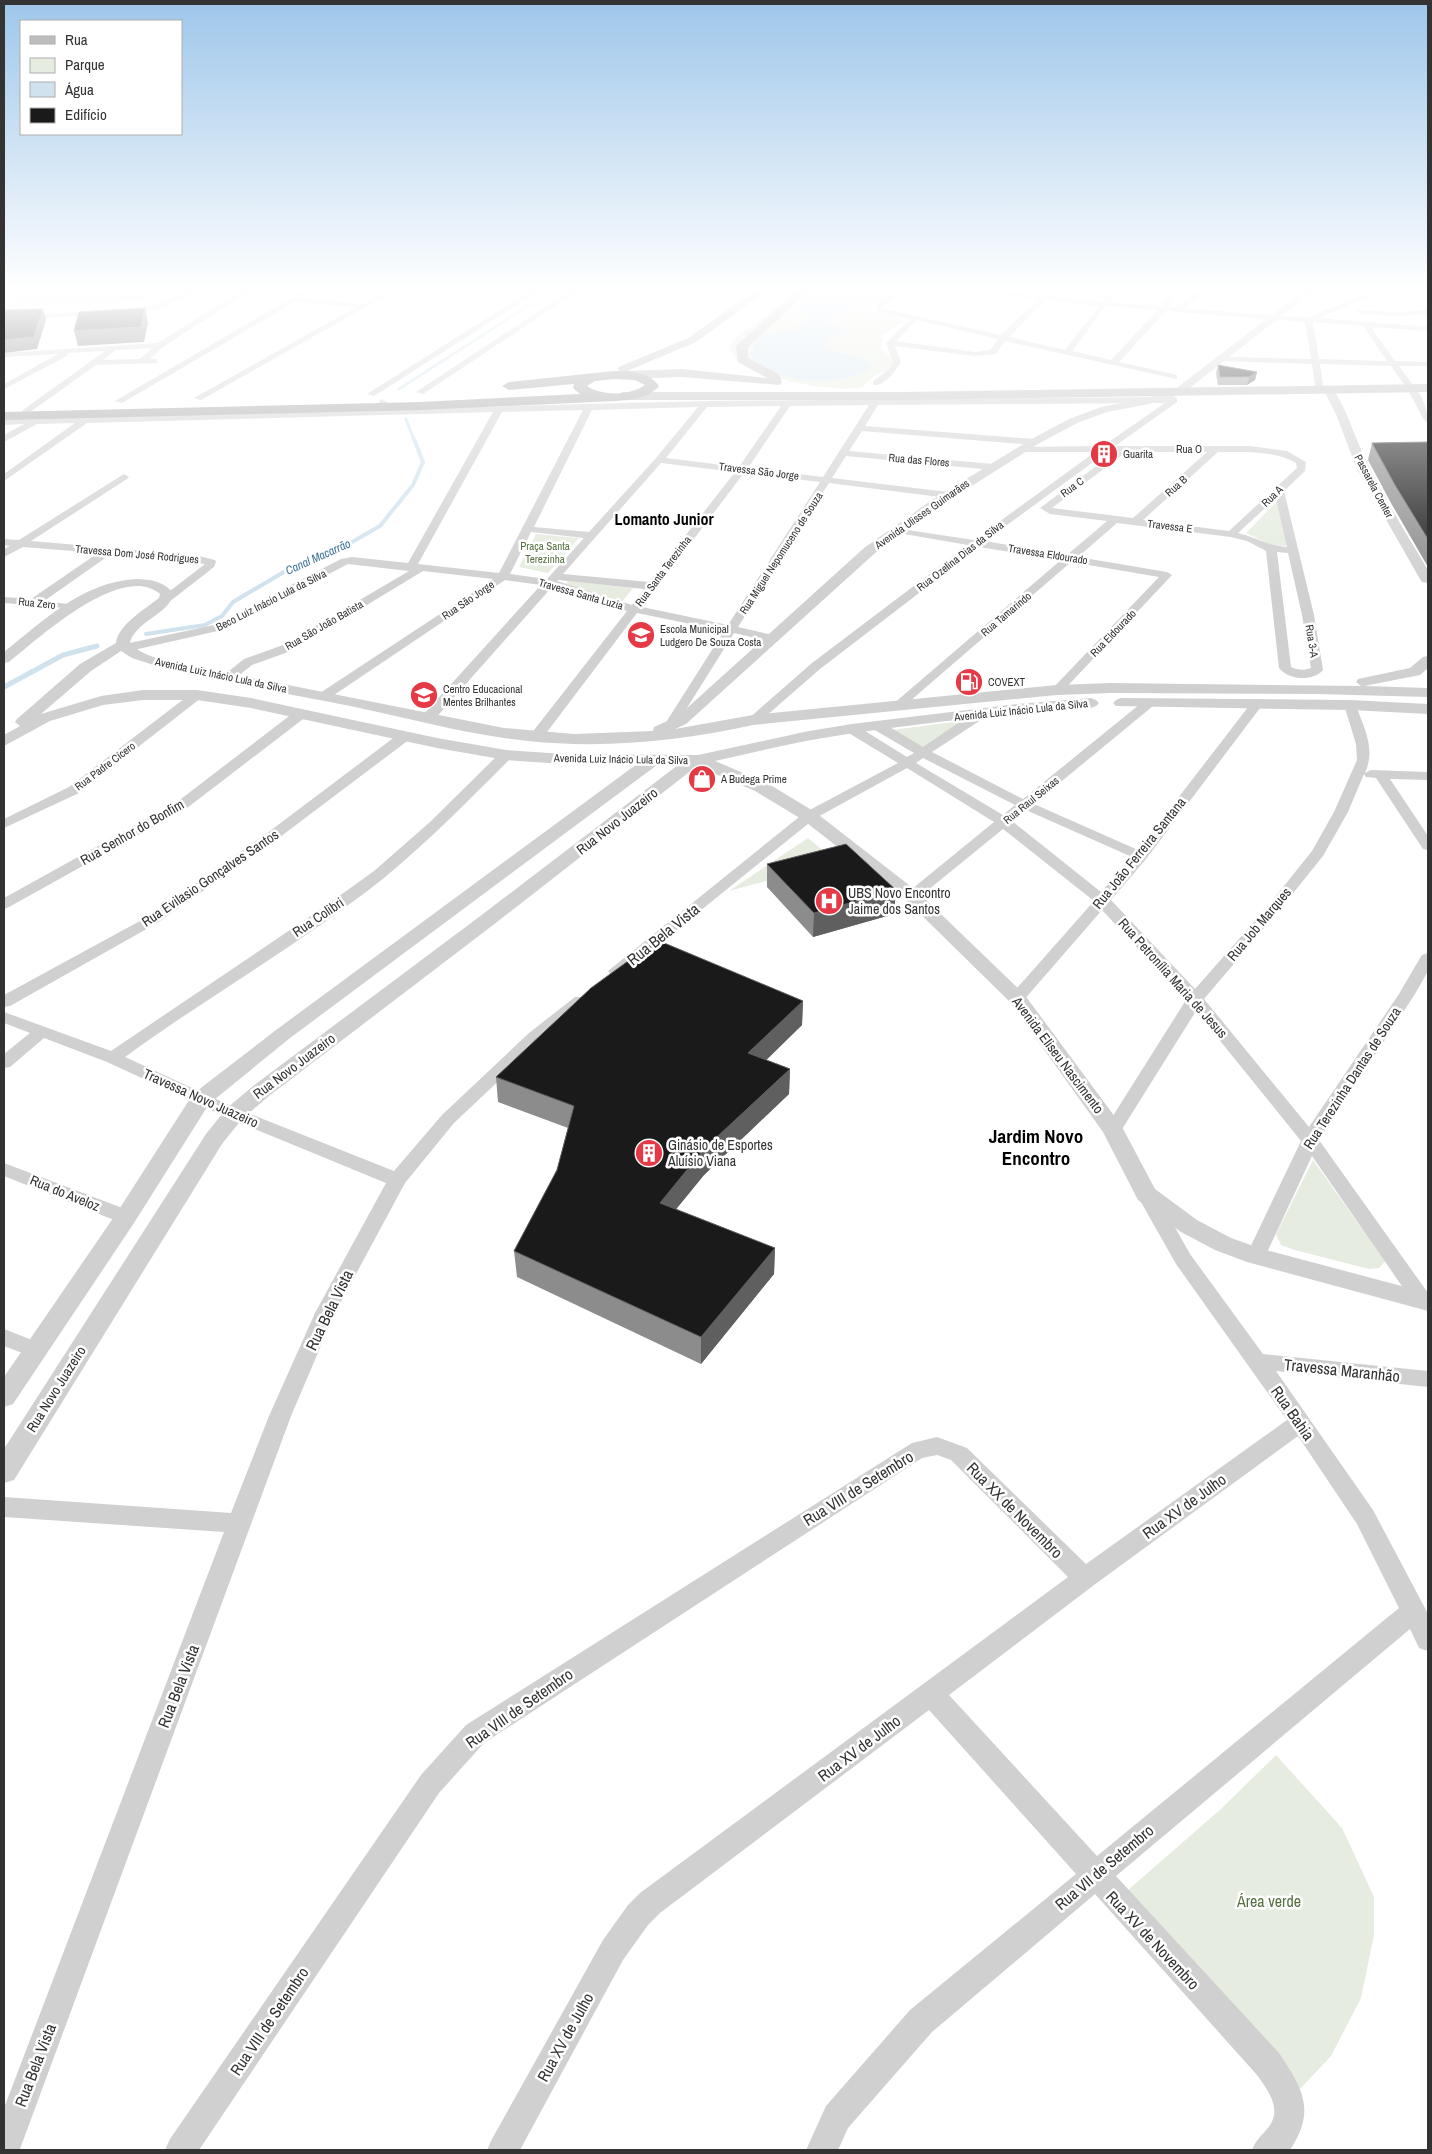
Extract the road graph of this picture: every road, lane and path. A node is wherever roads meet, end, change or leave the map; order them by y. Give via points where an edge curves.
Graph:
1 (1410, 386) edge
2 (65, 387) edge
3 (143, 387) edge
4 (219, 387) edge
5 (383, 387) tunnel mouth
6 (428, 387) edge
7 (497, 387) dead end
8 (502, 387) edge
9 (580, 387) edge
10 (651, 387) edge
11 (817, 387) edge
12 (864, 387) edge
13 (880, 387) edge
14 (1163, 387) edge
15 (1183, 387) edge
16 (1188, 387) edge
17 (1324, 387) junction
18 (1365, 387) edge
19 (1415, 387) edge
20 (1428, 388) edge
21 (852, 390) junction
22 (1183, 390) junction
23 (448, 391) dead end
24 (420, 392) junction
25 (887, 392) junction
26 (1154, 393) junction
27 (371, 394) junction
28 (1096, 394) junction
29 (622, 396) junction
30 (198, 398) junction
31 (119, 401) junction
32 (1129, 401) junction
33 (875, 403) junction
34 (705, 404) junction
35 (787, 404) junction
36 (589, 406) junction
37 (499, 409) junction
38 (1105, 409) junction
39 (4, 415) edge
40 (31, 416) junction
41 (86, 420) junction
42 (1428, 420) edge
43 (4, 422) edge
44 (861, 428) junction
45 (4, 439) edge
46 (1034, 442) junction
47 (1022, 449) junction
48 (1216, 449) junction
49 (1102, 450) junction
50 (1123, 450) junction
51 (845, 453) junction
52 (1295, 458) joint
53 (659, 460) junction
54 (994, 467) junction
55 (742, 469) junction
56 (124, 477) dead end
57 (4, 478) edge
58 (828, 480) junction
59 (1279, 490) junction
60 (948, 495) junction
61 (1045, 508) joint
62 (1112, 522) dead end
63 (1135, 522) junction
64 (527, 529) junction
65 (898, 530) junction
66 (1231, 534) junction
67 (590, 535) junction
68 (4, 542) edge
69 (21, 543) junction
70 (978, 543) junction
71 (1271, 549) junction
72 (1294, 550) junction
73 (108, 551) junction
74 (4, 554) edge
75 (1072, 558) junction
76 (356, 561) joint
77 (415, 569) junction
78 (1167, 576) joint
79 (503, 577) junction
80 (551, 579) junction
81 (1428, 581) edge
82 (651, 586) junction
83 (4, 600) edge
84 (165, 600) junction
85 (33, 603) junction
86 (71, 607) junction
87 (634, 609) junction
88 (732, 630) junction
89 (773, 638) junction
90 (124, 645) junction
91 (4, 659) edge
92 (1428, 660) edge
93 (1415, 672) junction
94 (228, 678) junction
95 (728, 680) junction
96 (1428, 686) edge
97 (1316, 689) junction
98 (1058, 690) junction
99 (1428, 693) edge
100 (197, 695) junction
101 (324, 696) junction
102 (1149, 703) junction
103 (898, 705) junction
104 (1256, 705) junction
105 (1350, 706) junction
106 (1428, 709) edge
107 (302, 713) junction
108 (982, 713) junction
109 (428, 718) junction
110 (752, 720) junction
111 (878, 726) junction
112 (669, 727) junction
113 (727, 727) junction
114 (852, 729) junction
115 (405, 736) junction
116 (636, 736) junction
117 (536, 737) junction
118 (4, 740) edge
119 (739, 752) junction
120 (922, 753) junction
121 (506, 755) junction
122 (646, 760) junction
123 (696, 760) junction
124 (907, 763) junction
125 (1358, 773) junction
126 (1380, 774) junction
127 (1428, 776) edge
128 (761, 787) junction
129 (1025, 805) junction
130 (809, 816) junction
131 (1004, 822) junction
132 (4, 824) edge
133 (1428, 846) edge
134 (1140, 856) junction
135 (912, 896) junction
136 (1102, 900) junction
137 (4, 904) edge
138 (1428, 958) edge
139 (1018, 998) junction
140 (1195, 999) junction
141 (4, 1002) edge
142 (4, 1018) edge
143 (40, 1032) junction
144 (113, 1058) junction
145 (4, 1063) edge
146 (202, 1099) junction
147 (234, 1114) junction
148 (1114, 1130) junction
149 (1310, 1140) junction
150 (4, 1169) edge
151 (396, 1180) junction
152 (1146, 1194) junction
153 (126, 1218) junction
154 (1256, 1256) junction
155 (1425, 1301) edge
156 (4, 1337) edge
157 (35, 1350) junction
158 (1256, 1361) junction
159 (1428, 1379) edge
160 (4, 1396) edge
161 (1301, 1422) junction
162 (942, 1446) joint
163 (4, 1472) edge
164 (4, 1507) edge
165 (239, 1523) junction
166 (1085, 1578) junction
167 (1414, 1610) junction
168 (1428, 1640) edge
169 (931, 1694) junction
170 (1094, 1875) junction
171 (4, 2149) edge
172 (181, 2150) edge
173 (503, 2150) edge
174 (822, 2150) edge
175 (1268, 2150) edge

1 - 42 street
2 - 40 street
3 - 31 street
4 - 30 street
5 - 27 street
6 - 24 street
7 - 8 highway
9 - 29 highway via 583,391 600,396
10 - 29 highway via 642,393
11 - 21 main road
12 - 21 main road
13 - 25 main road
14 - 26 street
15 - 22 street
16 - 22 street
17 - 18 main road
17 - 22 main road
17 - 81 street, Passarela Center via 1341,414 1362,467
19 - 20 main road
21 - 25 main road
22 - 26 main road
22 - 49 street, Rua Ozelina Dias da Silva
23 - 24 highway
24 - 27 highway
25 - 26 main road
26 - 28 main road
26 - 32 street
26 - 38 street, Avenida Ulisses Guimarães
27 - 30 highway
28 - 29 main road
28 - 32 main road
29 - 39 highway via 430,405
30 - 31 highway
31 - 40 highway
32 - 33 street
32 - 38 street
33 - 35 street
33 - 44 street, Rua Miguel Nepomuceno de Souza
34 - 35 street
34 - 36 street
34 - 53 street
35 - 55 street, Rua Santa Terezinha
36 - 37 street
36 - 64 street, Rua São Jorge
37 - 41 street
37 - 77 street
38 - 46 street, Avenida Ulisses Guimarães via 1073,421
39 - 40 highway
40 - 41 street
40 - 43 street
40 - 45 street
41 - 57 street
44 - 46 street
44 - 51 street, Rua Miguel Nepomuceno de Souza
46 - 47 street, Avenida Ulisses Guimarães
47 - 49 street, Rua O
47 - 54 street, Avenida Ulisses Guimarães
48 - 50 street, Rua O
48 - 52 street, Rua O via 1268,450
48 - 63 street, Rua B
49 - 50 street, Rua O
49 - 70 street, Rua Ozelina Dias da Silva
50 - 61 street, Rua C
51 - 54 street, Rua das Flores
51 - 58 street, Rua Miguel Nepomuceno de Souza
52 - 59 street, Rua A via 1303,465 1302,469
53 - 55 street, Travessa São Jorge
53 - 67 street
54 - 60 street, Avenida Ulisses Guimarães
55 - 58 street, Travessa São Jorge
55 - 82 street, Rua Santa Terezinha
56 - 69 street
58 - 60 street, Travessa São Jorge
58 - 88 street, Rua Miguel Nepomuceno de Souza
59 - 66 street, Rua A
59 - 72 street, Rua 3-A
60 - 65 street, Avenida Ulisses Guimarães
61 - 63 street, Travessa E
62 - 75 street, Rua Tamarindo
63 - 66 street, Travessa E
64 - 67 street
64 - 79 street, Rua São Jorge
65 - 70 street, Travessa Eldourado
65 - 89 street, Avenida Ulisses Guimarães via 869,551
66 - 71 street, Travessa E
67 - 80 street
68 - 69 street, Travessa Dom José Rodrigues
69 - 73 street, Travessa Dom José Rodrigues
69 - 74 street
70 - 75 street, Travessa Eldourado
70 - 110 street, Rua Ozelina Dias da Silva via 816,666
71 - 72 street, Travessa E
71 - 72 street, Rua 3-A via 1285,668 1294,673 1310,674 1317,670
73 - 84 street, Travessa Dom José Rodrigues via 210,562
73 - 85 street
75 - 78 street, Travessa Eldourado
75 - 103 street, Rua Tamarindo
76 - 77 street, Travessa Santa Luzia
76 - 90 street, Beco Luiz Inácio Lula da Silva via 345,562 218,628
77 - 79 street, Travessa Santa Luzia
77 - 94 street, Rua São João Batista via 287,648 248,662
78 - 98 street, Rua Eldourado
79 - 80 street, Travessa Santa Luzia
79 - 101 street, Rua São Jorge
80 - 82 street
80 - 87 street, Travessa Santa Luzia
80 - 109 street
82 - 87 street, Rua Santa Terezinha
83 - 85 street, Rua Zero
84 - 86 street via 167,594 160,586 132,583 103,589
84 - 90 street via 131,630
85 - 86 street, Rua Zero
86 - 91 street
87 - 88 street, Travessa Santa Luzia
87 - 117 street, Rua Santa Terezinha
88 - 89 street, Travessa Santa Luzia
88 - 112 street, Rua Miguel Nepomuceno de Souza
89 - 95 street, Avenida Ulisses Guimarães
90 - 94 street, Avenida Luiz Inácio Lula da Silva via 146,660
90 - 118 street via 107,651
92 - 93 street
93 - 96 street
93 - 97 street
94 - 101 street, Avenida Luiz Inácio Lula da Silva
95 - 112 street
95 - 113 street via 716,698 715,706 716,713
97 - 98 street, Avenida Luiz Inácio Lula da Silva
97 - 99 street, Avenida Luiz Inácio Lula da Silva
98 - 103 street, Avenida Luiz Inácio Lula da Silva
100 - 107 street, Avenida Luiz Inácio Lula da Silva
100 - 118 street, Avenida Luiz Inácio Lula da Silva via 143,695 101,701 45,718
100 - 132 street, Rua Padre Cícero via 74,790
101 - 109 street, Avenida Luiz Inácio Lula da Silva
102 - 104 street, Avenida Luiz Inácio Lula da Silva
102 - 108 street, Avenida Luiz Inácio Lula da Silva via 1070,704
102 - 129 street, Rua Raul Seixas
103 - 110 street, Avenida Luiz Inácio Lula da Silva
104 - 105 street, Avenida Luiz Inácio Lula da Silva
104 - 134 street, Rua João Ferreira Santana
105 - 106 street, Avenida Luiz Inácio Lula da Silva
105 - 125 street, Rua Job Marques via 1364,760
107 - 115 street, Avenida Luiz Inácio Lula da Silva
107 - 137 street, Rua Senhor do Bonfim via 182,805
108 - 111 street, Avenida Luiz Inácio Lula da Silva
108 - 120 street, Rua Bela Vista
109 - 117 street, Avenida Luiz Inácio Lula da Silva
110 - 113 street, Avenida Luiz Inácio Lula da Silva
111 - 114 street, Avenida Luiz Inácio Lula da Silva
111 - 120 street
112 - 116 street
113 - 116 street, Avenida Luiz Inácio Lula da Silva
113 - 119 street via 743,738
114 - 119 street, Avenida Luiz Inácio Lula da Silva
114 - 124 street, Rua Petronília Maria de Jesus
115 - 121 street, Avenida Luiz Inácio Lula da Silva
115 - 141 street, Rua Evilasio Gonçalves Santos via 275,834 154,919
116 - 117 street, Avenida Luiz Inácio Lula da Silva
116 - 122 street via 622,748 626,754
119 - 123 street, Avenida Luiz Inácio Lula da Silva
119 - 128 street via 741,764
120 - 124 street, Rua Bela Vista
120 - 129 street
121 - 122 street, Avenida Luiz Inácio Lula da Silva
121 - 144 street, Rua Colibri via 440,820 361,888
122 - 123 street, Avenida Luiz Inácio Lula da Silva
122 - 146 street, Rua Novo Juazeiro via 283,1034
123 - 128 street, Avenida Eliseu Nascimento
123 - 147 street, Rua Novo Juazeiro
124 - 130 street, Rua Bela Vista
124 - 131 street, Rua Petronília Maria de Jesus
125 - 126 street
125 - 140 street, Rua Job Marques via 1318,853
126 - 127 street
126 - 133 street
128 - 130 street, Avenida Eliseu Nascimento
129 - 131 street, Rua Raul Seixas
129 - 134 street
130 - 135 street, Avenida Eliseu Nascimento
130 - 151 street, Rua Bela Vista via 534,1037 448,1119
131 - 135 street, Rua Raul Seixas
131 - 136 street, Rua Petronília Maria de Jesus
134 - 136 street, Rua João Ferreira Santana
135 - 139 street, Avenida Eliseu Nascimento
136 - 139 street, Rua João Ferreira Santana
136 - 140 street, Rua Petronília Maria de Jesus
138 - 149 street, Rua Terezinha Dantas de Souza
139 - 148 street, Avenida Eliseu Nascimento
140 - 148 street, Rua Job Marques
140 - 149 street, Rua Petronília Maria de Jesus
142 - 143 street, Travessa Novo Juazeiro
143 - 144 street, Travessa Novo Juazeiro
143 - 145 street
144 - 146 street, Travessa Novo Juazeiro
146 - 147 street, Travessa Novo Juazeiro
146 - 153 street, Rua Novo Juazeiro
147 - 151 street, Travessa Novo Juazeiro
147 - 163 street, Rua Novo Juazeiro via 214,1139
148 - 152 street, Avenida Eliseu Nascimento
149 - 154 street, Rua Terezinha Dantas de Souza
149 - 155 street, Rua Petronília Maria de Jesus
150 - 153 street, Rua do Aveloz
151 - 165 street, Rua Bela Vista via 325,1313 280,1416
152 - 154 street, Avenida Eliseu Nascimento via 1189,1226
152 - 158 street, Rua Bahia via 1183,1259
153 - 157 street, Rua Novo Juazeiro
154 - 155 street, Avenida Eliseu Nascimento
156 - 157 street
157 - 160 street, Rua Novo Juazeiro
158 - 159 street, Travessa Maranhão
158 - 161 street, Rua Bahia
161 - 166 street, Rua XV de Julho
161 - 167 street, Rua Bahia via 1365,1517
162 - 166 street, Rua XX de Novembro via 959,1454
162 - 172 street, Rua VIII de Setembro via 923,1447 914,1452 475,1734 430,1784
164 - 165 street
165 - 171 street, Rua Bela Vista
166 - 169 street, Rua XV de Julho
167 - 168 street, Rua Bahia
167 - 170 street, Rua VII de Setembro
169 - 170 street, Rua XV de Novembro
169 - 173 street, Rua XV de Julho via 638,1915 613,1950
170 - 174 street, Rua VII de Setembro via 921,2021 837,2117
170 - 175 street, Rua XV de Novembro via 1268,2064 1282,2085 1290,2100 1288,2125 1278,2142

